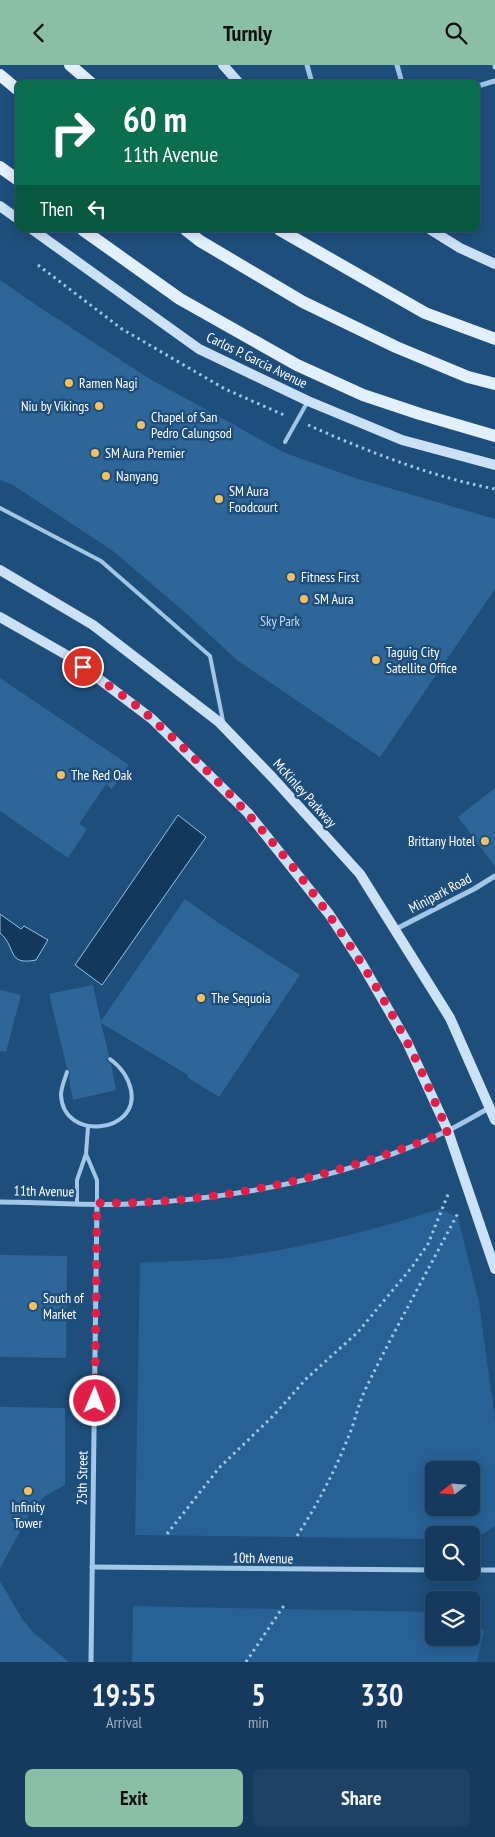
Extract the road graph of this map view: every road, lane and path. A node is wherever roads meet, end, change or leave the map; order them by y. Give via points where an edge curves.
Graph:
1 (70, 65) edge
2 (223, 65) edge
3 (307, 65) edge
4 (397, 65) edge
5 (0, 75) edge
6 (88, 80) edge
7 (236, 80) edge
8 (311, 80) edge
9 (401, 80) edge
10 (495, 81) edge
11 (480, 85) edge
12 (15, 88) edge
13 (0, 167) edge
14 (15, 178) edge
15 (0, 206) edge
16 (15, 217) edge
17 (35, 232) edge
18 (86, 232) edge
19 (189, 232) edge
20 (283, 232) edge
21 (434, 232) edge
22 (495, 264) edge
23 (495, 339) edge
24 (495, 384) edge
25 (308, 401) junction
26 (495, 436) edge
27 (285, 442) dead end
28 (495, 465) edge
29 (0, 507) edge
30 (0, 570) edge
31 (0, 617) edge
32 (224, 727) junction
33 (495, 876) edge
34 (396, 929) junction
35 (110, 1059) dead end
36 (68, 1072) dead end
37 (493, 1108) edge
38 (495, 1120) edge
39 (88, 1127) junction
40 (448, 1131) junction
41 (86, 1154) junction
42 (449, 1192) dead end
43 (0, 1201) edge
44 (77, 1203) junction
45 (97, 1203) junction
46 (462, 1205) dead end
47 (495, 1269) edge
48 (167, 1534) dead end
49 (297, 1536) dead end
50 (92, 1567) junction
51 (425, 1570) edge
52 (480, 1570) edge
53 (495, 1570) edge
54 (285, 1604) dead end
55 (91, 1662) edge
56 (246, 1662) edge

1 - 6 main road
2 - 7 main road
3 - 8 street
4 - 9 street
5 - 12 main road
10 - 11 street
13 - 14 main road
15 - 16 main road
17 - 25 main road, Carlos P. Garcia Avenue via 199,349
18 - 26 main road via 180,299 297,365 363,395
19 - 24 main road via 303,302 396,347
20 - 23 main road via 425,313
21 - 22 main road
25 - 27 lane
25 - 28 main road, Carlos P. Garcia Avenue via 402,440
29 - 32 lane via 101,561 210,656
30 - 32 main road, McKinley Parkway via 93,625
31 - 40 main road via 70,657 152,719 248,813 330,914 362,964 407,1042
32 - 34 main road, McKinley Parkway via 360,874
33 - 34 street, Minipark Road
34 - 37 main road, McKinley Parkway via 450,1018
35 - 39 lane via 119,1065 129,1081 130,1110 112,1124
36 - 39 lane via 61,1093 63,1105 72,1119
37 - 38 main road, McKinley Parkway
37 - 40 street, 11th Avenue
39 - 41 lane
40 - 45 street, 11th Avenue via 320,1176 255,1190 128,1204
40 - 47 main road
41 - 44 lane via 76,1180
41 - 45 lane via 97,1180
42 - 48 path via 428,1244 412,1267 358,1332 306,1379 275,1414 218,1468
43 - 44 street, 11th Avenue
44 - 45 street, 11th Avenue
45 - 50 street, 25th Street
46 - 49 path via 415,1290 365,1391 323,1493
50 - 51 street, 10th Avenue
50 - 55 street, 25th Street
52 - 53 street
54 - 56 path

